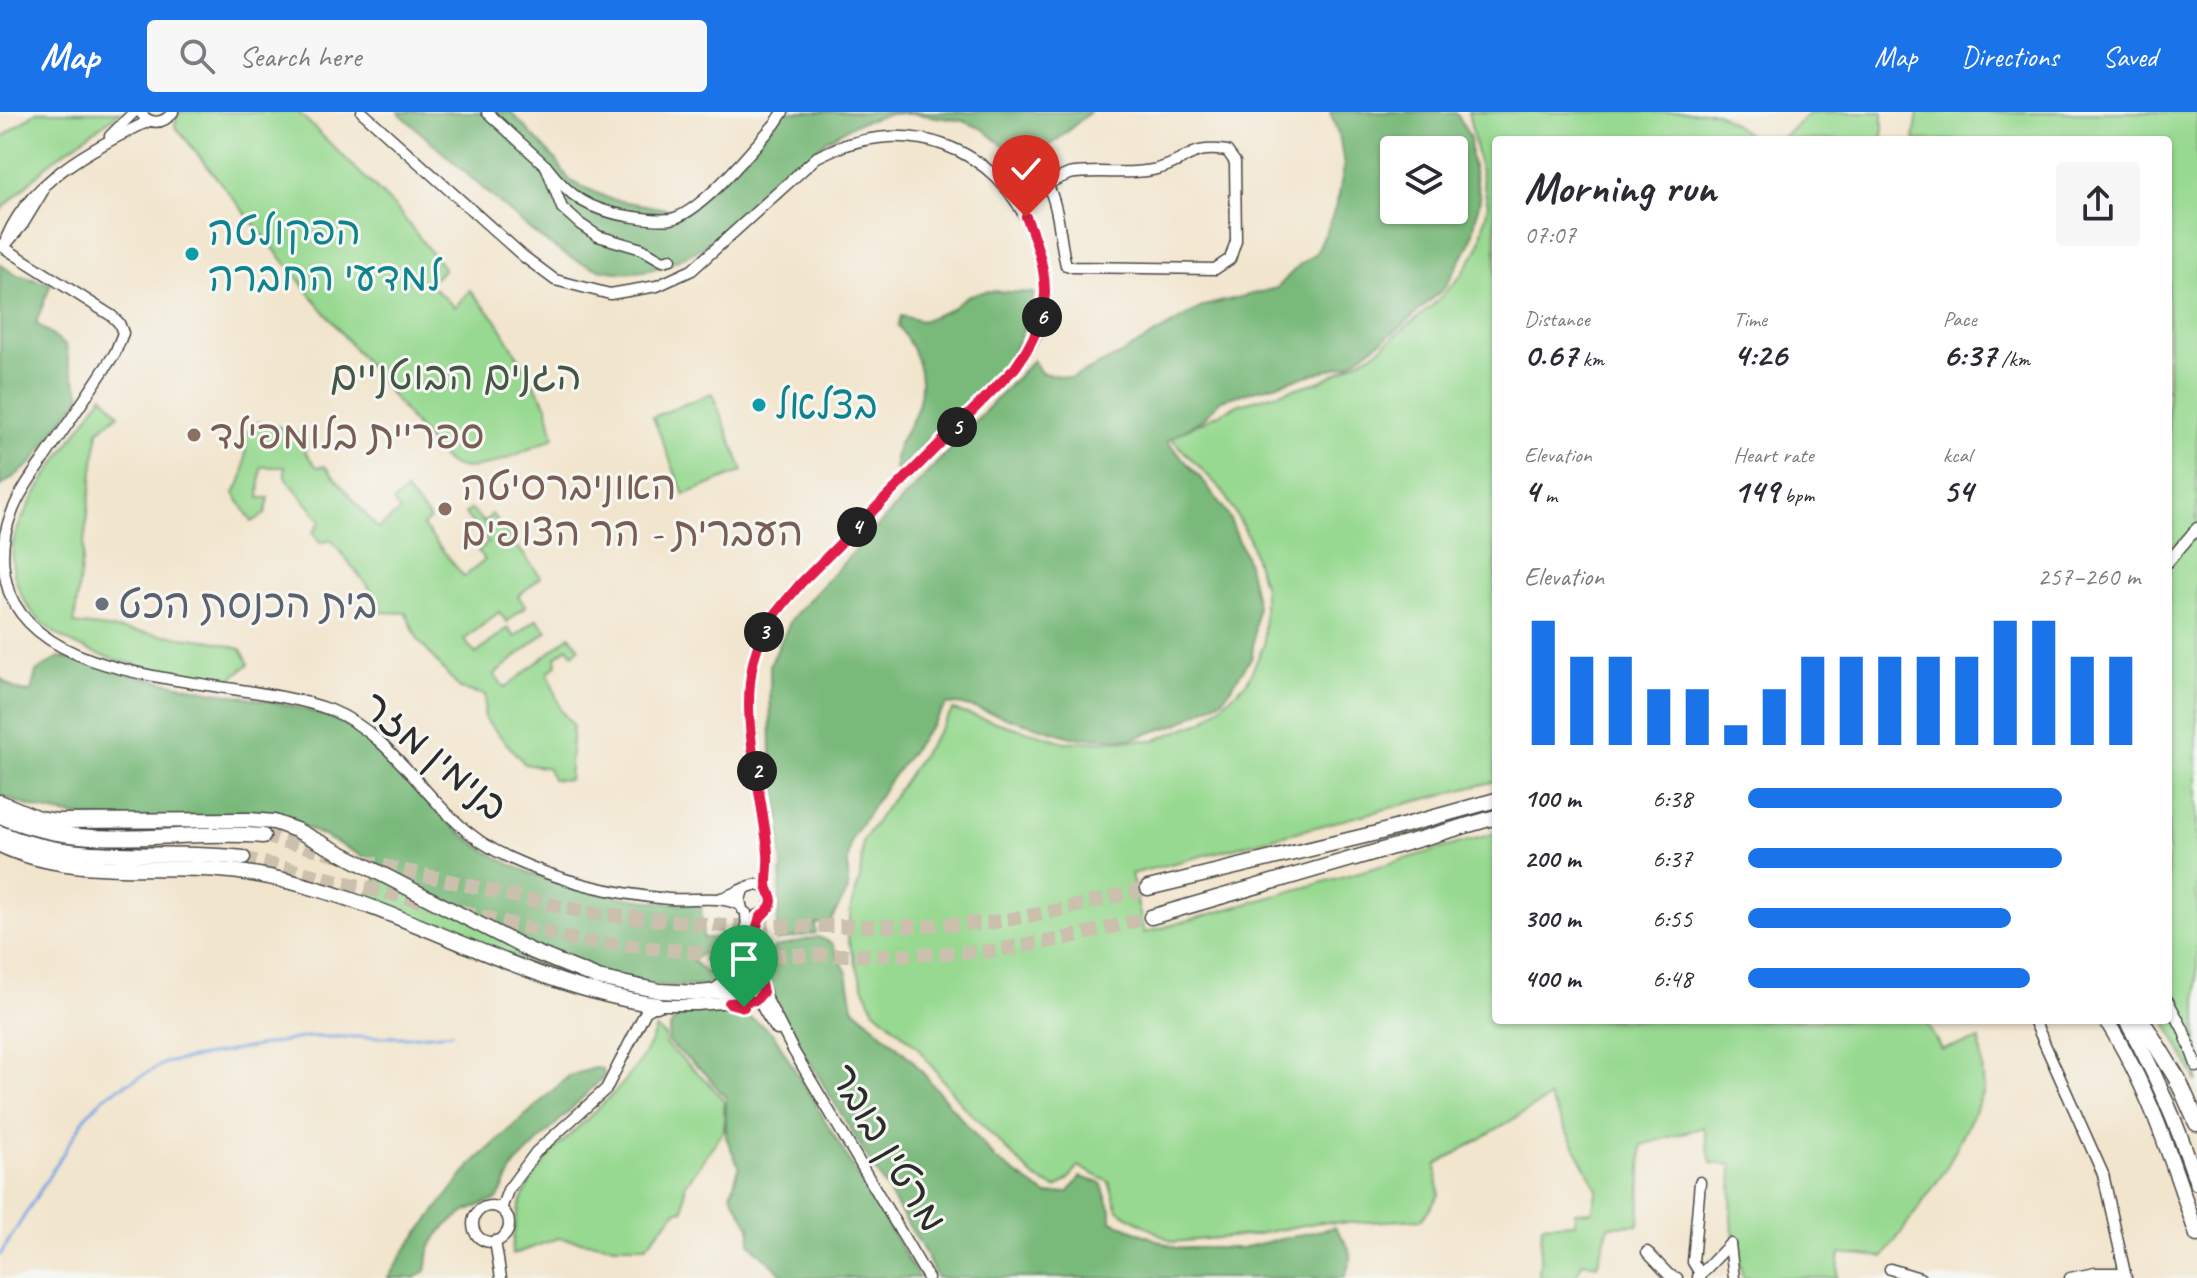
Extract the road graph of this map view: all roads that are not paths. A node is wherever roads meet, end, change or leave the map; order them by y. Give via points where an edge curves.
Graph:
1 (123, 112) edge
2 (137, 112) edge
3 (173, 112) edge
4 (362, 112) edge
5 (487, 112) edge
6 (783, 112) edge
7 (149, 121) junction
8 (109, 137) junction
9 (90, 152) junction
10 (546, 166) junction
11 (1047, 184) junction
12 (1016, 201) junction
13 (1, 246) edge
14 (671, 259) dead end
15 (2197, 528) edge
16 (2172, 557) edge
17 (1492, 801) edge
18 (0, 802) edge
19 (0, 816) edge
20 (1492, 818) edge
21 (0, 833) edge
22 (765, 835) junction
23 (263, 836) tunnel mouth
24 (0, 845) edge
25 (243, 858) tunnel mouth
26 (748, 888) junction
27 (1148, 888) tunnel mouth
28 (767, 889) junction
29 (711, 899) junction
30 (743, 909) junction
31 (761, 916) junction
32 (1151, 917) tunnel mouth
33 (748, 952) junction
34 (712, 992) junction
35 (757, 993) junction
36 (616, 997) junction
37 (729, 1003) junction
38 (657, 1005) junction
39 (2172, 1008) edge
40 (768, 1018) junction
41 (2036, 1024) edge
42 (2108, 1024) edge
43 (2128, 1024) edge
44 (2143, 1024) edge
45 (637, 1031) junction
46 (793, 1050) junction
47 (2197, 1067) edge
48 (2197, 1123) edge
49 (1700, 1182) dead end
50 (2197, 1183) edge
51 (501, 1209) junction
52 (2197, 1235) edge
53 (495, 1241) junction
54 (1647, 1252) dead end
55 (1890, 1269) dead end
56 (1699, 1276) edge
57 (2125, 1276) edge
58 (501, 1278) edge
59 (928, 1278) edge
60 (1677, 1278) edge
61 (1734, 1278) edge
62 (1920, 1278) edge
63 (2070, 1278) edge

1 - 8 street
2 - 7 street
2 - 8 street
3 - 7 street via 161,122
4 - 12 street via 544,272 610,294 657,286 692,270 803,168 840,144 863,138 915,135 957,146 995,172
5 - 10 street
6 - 10 street via 716,188 673,219 602,212 579,199
7 - 9 street
8 - 9 street
9 - 13 street via 17,215
10 - 14 street via 562,208 580,224 598,236 663,261
11 - 11 street via 1082,172 1157,169 1198,149 1227,151 1235,162 1234,251 1215,269 1066,265 1056,204
11 - 12 street
12 - 22 street via 1032,231 1043,272 1038,333 1015,368 801,583 760,640 749,712
13 - 29 street, בנימין מזר via 112,316 123,330 115,353 21,491 6,526 1,557 6,584 28,624 54,644 101,664 332,711 371,734 456,822 507,857 585,886 671,899
15 - 16 street
17 - 27 main road
18 - 34 main road via 38,818 65,822 274,822 556,962 631,986
19 - 23 main road via 86,838
20 - 32 main road
21 - 25 main road via 75,852
22 - 26 street via 763,863
22 - 28 street
24 - 36 main road via 70,864 229,871 299,884 559,981
26 - 28 street
26 - 29 street, בנימין מזר
26 - 30 street, מרטין בובר
28 - 31 street, מרטין בובר via 771,905
29 - 30 street, בנימין מזר
30 - 31 street, בנימין מזר
30 - 33 street, מרטין בובר
31 - 35 street, מרטין בובר
33 - 34 main road via 736,977
33 - 35 street, מרטין בובר
34 - 35 main road
35 - 37 street
35 - 40 street, מרטין בובר
35 - 46 street, מרטין בובר
36 - 38 main road
36 - 45 street via 636,1010
37 - 38 street
37 - 40 street
38 - 45 street via 646,1011
39 - 47 street
40 - 46 street, מרטין בובר
41 - 57 street via 2103,1174
42 - 52 main road via 2159,1122
43 - 50 main road via 2161,1084
44 - 48 highway
45 - 51 street via 606,1089 536,1152
46 - 59 street, מרטין בובר
49 - 56 street via 1693,1262
51 - 53 street via 509,1226
51 - 53 street via 482,1208 472,1222 481,1239
53 - 58 street
54 - 60 street
55 - 62 street
56 - 61 street via 1730,1244
57 - 63 street via 2095,1273

